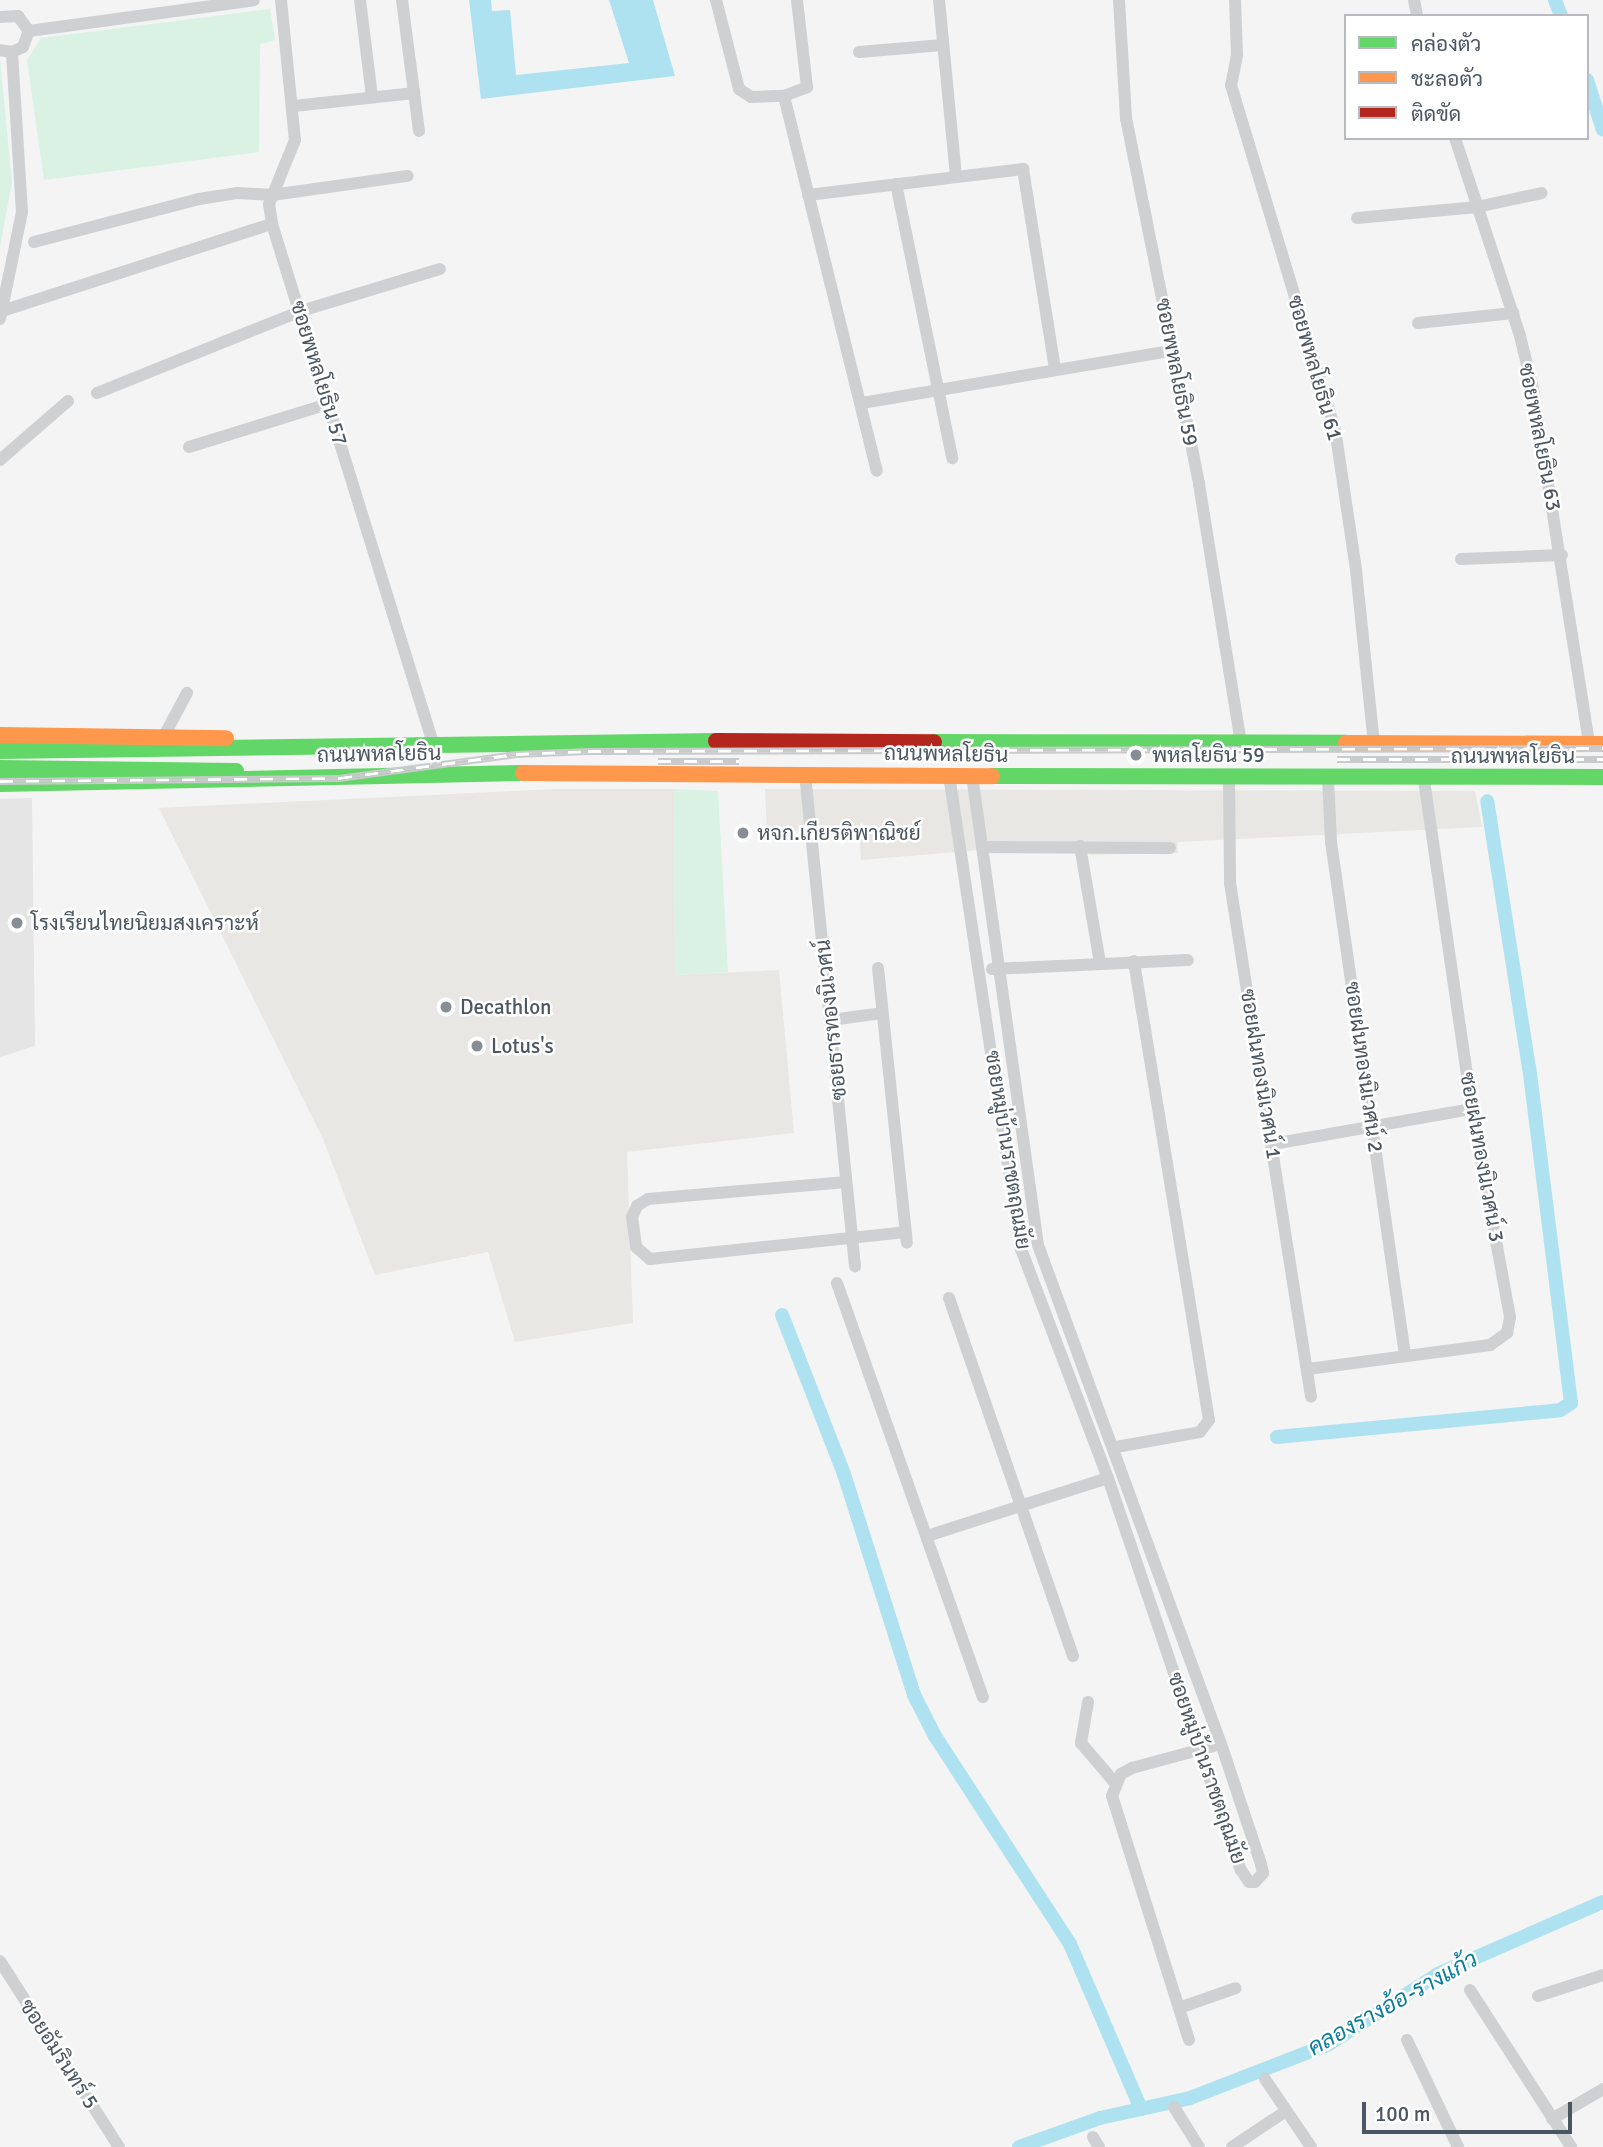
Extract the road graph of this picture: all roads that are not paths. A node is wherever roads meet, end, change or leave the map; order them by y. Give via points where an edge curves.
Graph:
1 (254, 0) edge
2 (281, 0) edge
3 (360, 0) edge
4 (402, 0) edge
5 (716, 0) edge
6 (797, 0) edge
7 (939, 0) edge
8 (1119, 0) edge
9 (1235, 0) edge
10 (0, 17) edge
11 (29, 31) junction
12 (943, 45) junction
13 (6, 51) edge
14 (859, 52) dead end
15 (414, 93) junction
16 (784, 96) junction
17 (372, 97) junction
18 (294, 106) junction
19 (419, 131) dead end
20 (1456, 140) edge
21 (408, 176) dead end
22 (957, 176) junction
23 (896, 184) junction
24 (1542, 193) dead end
25 (272, 195) junction
26 (808, 195) junction
27 (1477, 207) junction
28 (1357, 218) dead end
29 (272, 224) junction
30 (34, 242) dead end
31 (440, 269) dead end
32 (301, 311) junction
33 (1513, 313) junction
34 (2, 314) edge
35 (1418, 323) dead end
36 (1174, 350) junction
37 (1055, 368) junction
38 (938, 390) junction
39 (97, 393) dead end
40 (68, 401) dead end
41 (862, 403) junction
42 (328, 404) junction
43 (189, 447) dead end
44 (952, 458) dead end
45 (0, 460) edge
46 (877, 471) dead end
47 (1562, 555) junction
48 (1461, 559) dead end
49 (187, 693) dead end
50 (0, 735) edge
51 (164, 736) junction
52 (433, 743) junction
53 (1241, 744) junction
54 (1475, 744) junction
55 (1497, 744) junction
56 (1596, 744) edge
57 (290, 745) junction
58 (1374, 745) junction
59 (0, 751) edge
60 (0, 768) edge
61 (805, 774) junction
62 (949, 775) junction
63 (972, 775) junction
64 (289, 776) junction
65 (1500, 777) junction
66 (1603, 777) edge
67 (1328, 778) junction
68 (1424, 778) junction
69 (1479, 778) junction
70 (1229, 779) junction
71 (0, 784) edge
72 (1080, 846) junction
73 (982, 847) junction
74 (1170, 848) dead end
75 (1188, 960) dead end
76 (1134, 961) junction
77 (1100, 963) junction
78 (878, 968) dead end
79 (1000, 968) junction
80 (981, 969) junction
81 (882, 1013) junction
82 (831, 1020) junction
83 (1472, 1109) junction
84 (1373, 1127) junction
85 (1273, 1144) junction
86 (846, 1182) junction
87 (852, 1236) junction
88 (855, 1266) dead end
89 (837, 1283) dead end
90 (948, 1298) dead end
91 (1405, 1355) junction
92 (1082, 1356) junction
93 (1066, 1361) junction
94 (1308, 1368) junction
95 (1311, 1397) dead end
96 (1116, 1447) junction
97 (1108, 1478) junction
98 (1021, 1506) junction
99 (927, 1536) junction
100 (1174, 1613) junction
101 (1154, 1618) junction
102 (1073, 1656) dead end
103 (983, 1697) dead end
104 (1088, 1702) dead end
105 (1220, 1744) junction
106 (1202, 1748) junction
107 (1115, 1783) junction
108 (0, 1962) edge
109 (1603, 1975) edge
110 (1236, 1988) dead end
111 (1470, 1990) dead end
112 (1538, 1996) dead end
113 (1179, 2008) junction
114 (1189, 2040) dead end
115 (1407, 2040) dead end
116 (1265, 2079) dead end
117 (1603, 2089) edge
118 (1174, 2107) dead end
119 (1286, 2111) junction
120 (1552, 2119) junction
121 (119, 2147) edge
122 (1199, 2147) edge
123 (1232, 2147) edge
124 (1311, 2147) edge
125 (1458, 2147) edge
126 (1571, 2147) edge

1 - 11 street
2 - 18 street, ซอยพหลโยธิน 57
3 - 17 street
4 - 15 street
5 - 16 street via 742,93
6 - 16 street via 808,82 802,92
7 - 12 street
8 - 36 street, ซอยพหลโยธิน 59 via 1125,118
9 - 58 street, ซอยพหลโยธิน 61 via 1237,55 1231,85 1335,429 1356,569
10 - 11 street via 18,16
11 - 13 street via 23,47
12 - 14 street
12 - 22 street
13 - 34 street via 22,212
15 - 17 street
15 - 19 street
16 - 26 street
17 - 18 street
18 - 25 street, ซอยพหลโยธิน 57 via 295,140
20 - 27 street, ซอยพหลโยธิน 63
21 - 25 street
22 - 23 street
22 - 37 street via 1016,167 1027,175
23 - 26 street
23 - 38 street
24 - 27 street
25 - 29 street, ซอยพหลโยธิน 57
25 - 30 street via 199,199
26 - 41 street
27 - 28 street
27 - 33 street, ซอยพหลโยธิน 63
29 - 32 street, ซอยพหลโยธิน 57
29 - 34 street
31 - 32 street
32 - 39 street
32 - 42 street, ซอยพหลโยธิน 57
33 - 35 street
33 - 47 street, ซอยพหลโยธิน 63 via 1533,389
36 - 37 street
36 - 53 street, ซอยพหลโยธิน 59
37 - 38 street
38 - 41 street
38 - 44 street
40 - 45 street
41 - 46 street
42 - 43 street
42 - 52 street, ซอยพหลโยธิน 57
47 - 48 street
47 - 56 street, ซอยพหลโยธิน 63
49 - 51 street
50 - 51 main road, ถนนพหลโยธิน
51 - 57 main road, ถนนพหลโยธิน
52 - 53 main road, ถนนพหลโยธิน
52 - 57 main road, ถนนพหลโยธิน
53 - 58 main road, ถนนพหลโยธิน
54 - 55 main road, ถนนพหลโยธิน
54 - 58 main road, ถนนพหลโยธิน
54 - 69 main road
55 - 56 main road, ถนนพหลโยธิน
55 - 65 main road
57 - 59 main road, ถนนพหลโยธิน
60 - 64 main road, ถนนพหลโยธิน via 178,768
61 - 62 main road, ถนนพหลโยธิน
61 - 64 main road, ถนนพหลโยธิน
61 - 82 street, ซอยธารทองนิเวศน์
62 - 63 main road, ถนนพหลโยธิน
62 - 80 street, ซอยหมู่บ้านราชตฤณมัย
63 - 70 main road, ถนนพหลโยธิน
63 - 73 street, ซอยหมู่บ้านราชตฤณมัย
64 - 71 main road, ถนนพหลโยธิน via 190,783
65 - 66 main road, ถนนพหลโยธิน
65 - 69 main road, ถนนพหลโยธิน
67 - 68 main road, ถนนพหลโยธิน
67 - 70 main road, ถนนพหลโยธิน
67 - 84 street, ซอยฝนทองนิเวศน์ 2 via 1331,842
68 - 69 main road, ถนนพหลโยธิน
68 - 83 street, ซอยฝนทองนิเวศน์ 3
70 - 85 street, ซอยฝนทองนิเวศน์ 1 via 1230,883
72 - 73 street
72 - 74 street
72 - 77 street
73 - 79 street, ซอยหมู่บ้านราชตฤณมัย
75 - 76 street
76 - 77 street
76 - 96 street via 1209,1420 1200,1432
77 - 79 street
78 - 81 street
79 - 80 street
79 - 92 street, ซอยหมู่บ้านราชตฤณมัย via 1038,1245
80 - 93 street, ซอยหมู่บ้านราชตฤณมัย via 1017,1232
81 - 82 street
81 - 87 street via 906,1237
82 - 86 street, ซอยธารทองนิเวศน์
83 - 84 street
83 - 91 street, ซอยฝนทองนิเวศน์ 3 via 1510,1317 1507,1332 1490,1345
84 - 85 street
84 - 91 street, ซอยฝนทองนิเวศน์ 2
85 - 94 street, ซอยฝนทองนิเวศน์ 1
86 - 87 street, ซอยธารทองนิเวศน์
86 - 87 street via 648,1199 637,1206 632,1217 636,1247 650,1259
87 - 88 street, ซอยธารทองนิเวศน์
89 - 99 street
90 - 98 street
91 - 94 street, ซอยฝนทองนิเวศน์ 3
92 - 93 street
92 - 96 street, ซอยหมู่บ้านราชตฤณมัย
93 - 97 street, ซอยหมู่บ้านราชตฤณมัย
94 - 95 street, ซอยฝนทองนิเวศน์ 1
96 - 100 street, ซอยหมู่บ้านราชตฤณมัย
97 - 98 street
97 - 101 street, ซอยหมู่บ้านราชตฤณมัย
98 - 99 street
98 - 102 street
99 - 103 street
100 - 101 street
100 - 105 street, ซอยหมู่บ้านราชตฤณมัย
101 - 106 street, ซอยหมู่บ้านราชตฤณมัย
104 - 107 street via 1081,1743
105 - 106 street
105 - 106 street, ซอยหมู่บ้านราชตฤณมัย via 1261,1864 1263,1873 1255,1882 1249,1882 1241,1870
106 - 107 street via 1132,1768
107 - 113 street via 1112,1796
108 - 121 street, ซอยอัมรินทร์ 5
109 - 112 street
110 - 113 street
111 - 120 street
113 - 114 street
115 - 125 street
116 - 119 street
117 - 120 street
118 - 122 street
119 - 123 street
119 - 124 street
120 - 126 street

